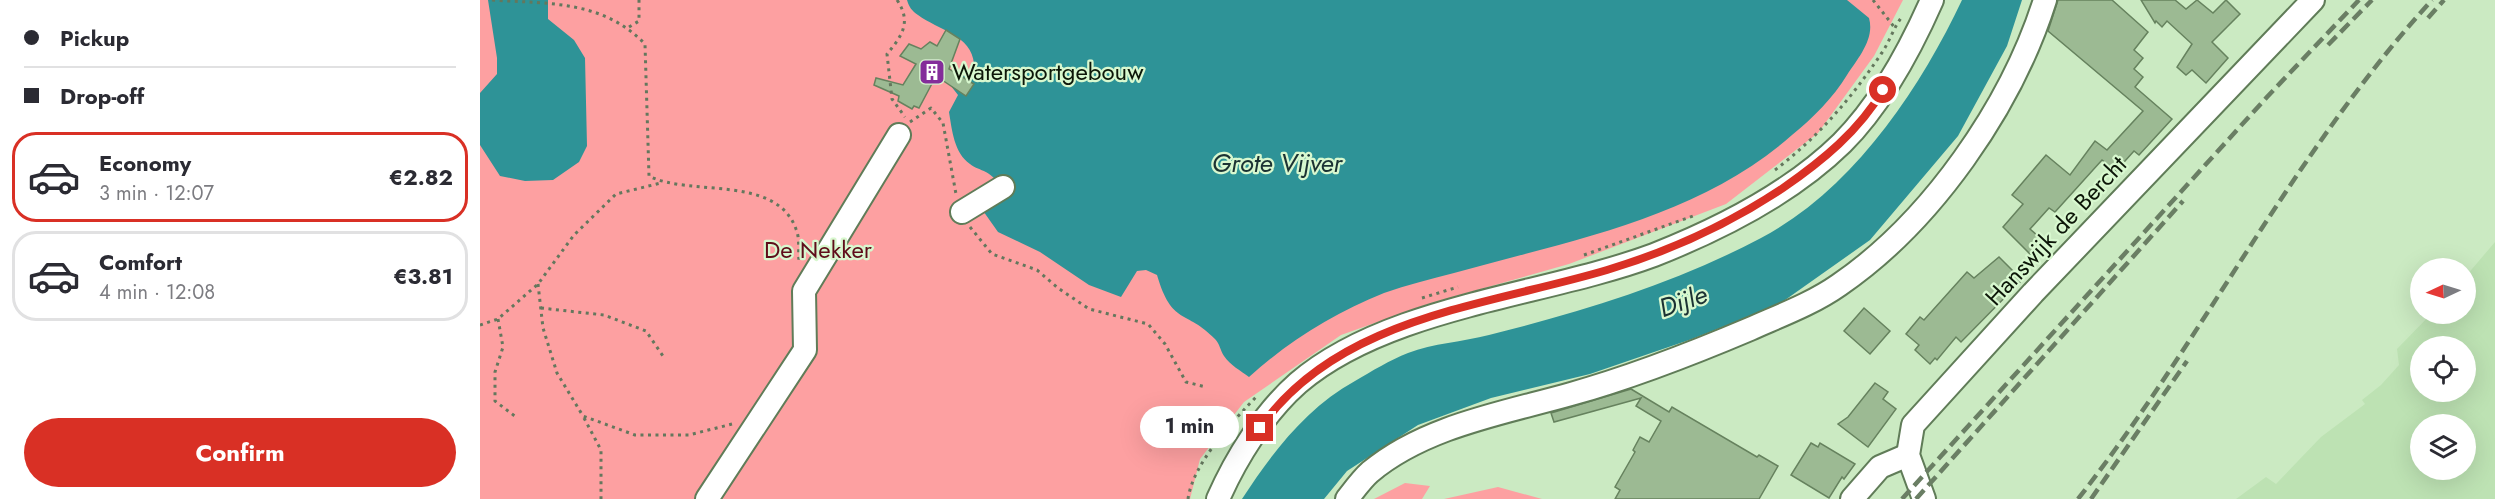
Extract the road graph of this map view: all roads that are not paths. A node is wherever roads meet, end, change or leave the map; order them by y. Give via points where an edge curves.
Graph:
1 (1932, 0) edge
2 (2045, 0) edge
3 (2313, 0) edge
4 (904, 129) road end
5 (1003, 187) dead end
6 (962, 212) road end
7 (1908, 455) junction
8 (708, 499) edge
9 (1218, 499) edge
10 (1347, 499) edge
11 (1852, 499) edge
12 (1924, 499) edge

1 - 9 street via 1873,107 1842,143 1807,172 1713,230 1654,255 1408,323 1321,366 1282,401 1247,448
2 - 10 street via 1992,114 1925,207 1881,255 1836,287 1788,313 1621,380 1460,425 1408,447 1369,473
3 - 7 street, Hanswijk de Bercht via 2033,293 1913,425
4 - 8 street via 804,291 805,350
5 - 6 street
7 - 11 street via 1880,467
7 - 12 street

